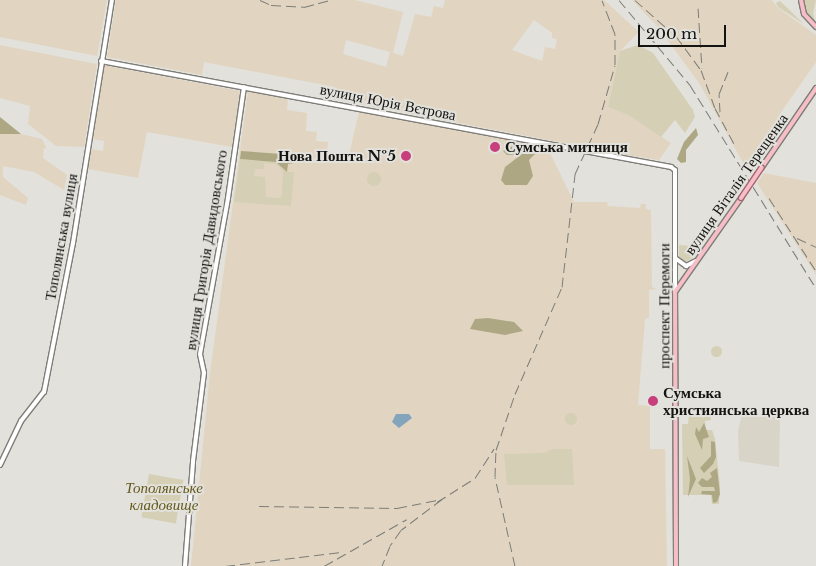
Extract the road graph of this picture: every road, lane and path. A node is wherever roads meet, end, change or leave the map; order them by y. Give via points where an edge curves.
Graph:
1 (112, 0) edge
2 (801, 0) edge
3 (816, 27) edge
4 (101, 61) junction
5 (244, 87) junction
6 (816, 88) edge
7 (671, 167) joint
8 (674, 256) junction
9 (696, 261) junction
10 (675, 292) junction
11 (0, 465) edge
12 (185, 566) edge
13 (676, 566) edge

1 - 4 street, Тополянська вулиця
2 - 3 main road via 804,14
4 - 5 street, вулиця Юрія Вєтрова
4 - 11 street, Тополянська вулиця via 73,243 44,392 21,421
5 - 7 street, вулиця Юрія Вєтрова
5 - 12 street, вулиця Григорія Давидовського via 200,354 204,373
6 - 9 main road, вулиця Віталія Терещенка, bridge
7 - 8 street, проспект Перемоги via 675,170
8 - 9 street via 682,266
8 - 10 street, проспект Перемоги
9 - 10 main road, вулиця Віталія Терещенка
10 - 13 main road, проспект Перемоги

